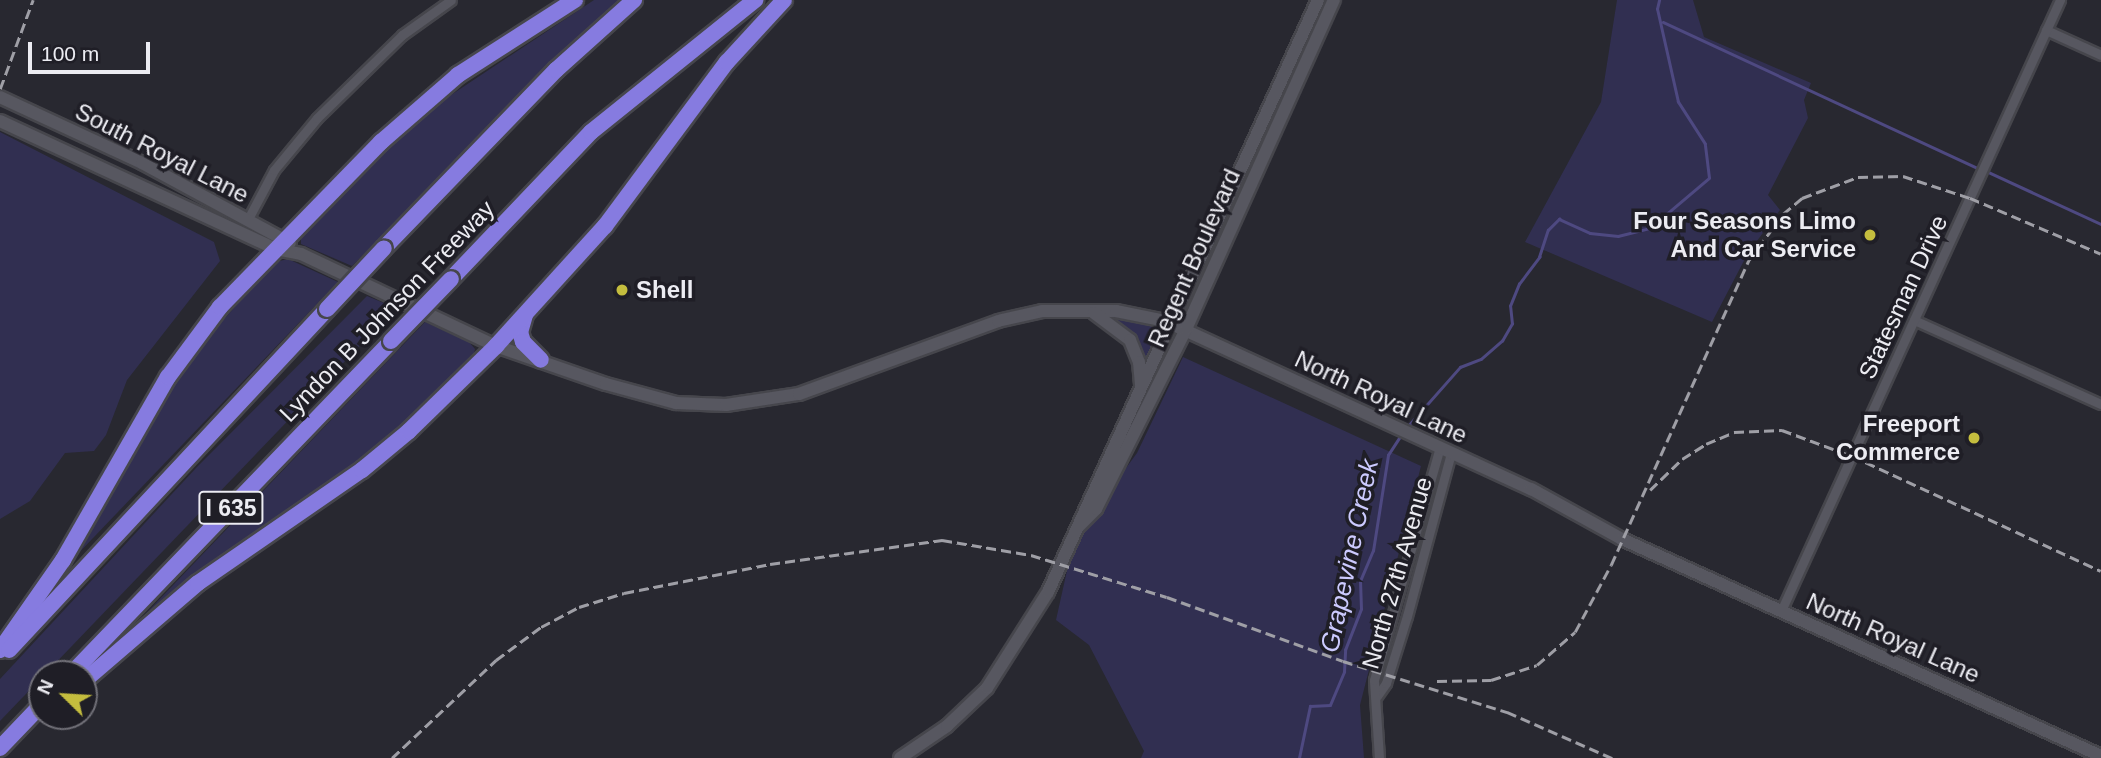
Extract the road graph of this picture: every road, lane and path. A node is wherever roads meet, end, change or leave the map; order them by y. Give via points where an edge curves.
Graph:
1 (451, 0) edge
2 (575, 0) edge
3 (634, 0) edge
4 (755, 0) edge
5 (784, 0) edge
6 (1318, 0) edge
7 (1334, 0) edge
8 (2060, 0) edge
9 (2046, 30) junction
10 (2101, 55) edge
11 (0, 97) edge
12 (0, 121) edge
13 (103, 145) junction
14 (94, 164) junction
15 (190, 188) junction
16 (181, 205) junction
17 (248, 219) junction
18 (281, 244) junction
19 (1087, 309) junction
20 (527, 311) junction
21 (1914, 320) junction
22 (1172, 323) junction
23 (1186, 330) junction
24 (496, 346) junction
25 (541, 360) junction
26 (606, 384) joint
27 (1141, 389) junction
28 (2101, 404) edge
29 (1446, 450) junction
30 (1080, 526) junction
31 (1781, 611) junction
32 (1393, 613) junction
33 (1406, 616) junction
34 (0, 650) edge
35 (0, 659) edge
36 (84, 660) edge
37 (98, 669) edge
38 (1377, 696) junction
39 (28, 719) edge
40 (28, 724) edge
41 (14, 734) junction
42 (0, 748) edge
43 (2101, 756) edge
44 (900, 758) edge
45 (1379, 758) edge

1 - 17 street via 402,35 317,118 274,170
2 - 18 highway via 458,75 381,142
3 - 35 highway, Lyndon B Johnson Freeway / I 635, bridge via 556,70 384,248
4 - 36 highway, Lyndon B Johnson Freeway / I 635, bridge via 591,132
5 - 20 highway via 727,62 605,226
6 - 22 main road, Regent Boulevard
7 - 23 main road, Regent Boulevard
8 - 9 street, Statesman Drive
9 - 10 street
9 - 21 street, Statesman Drive
11 - 13 main road, South Royal Lane
12 - 14 main road, South Royal Lane
13 - 14 main road
13 - 15 main road, South Royal Lane
14 - 16 main road, South Royal Lane
15 - 16 main road
15 - 17 main road, South Royal Lane
16 - 18 main road, South Royal Lane
17 - 18 main road, South Royal Lane
18 - 24 main road, South Royal Lane
18 - 34 highway via 220,307 167,377 63,560
19 - 22 main road, North Royal Lane
19 - 26 main road, North Royal Lane via 1006,319 774,400 703,405 652,398
19 - 27 main road via 1112,322 1130,340 1139,362
20 - 24 highway
20 - 25 highway via 520,332
21 - 28 street
21 - 31 street, Statesman Drive
22 - 23 main road, North Royal Lane
22 - 27 main road, Regent Boulevard
23 - 29 main road, North Royal Lane
23 - 30 main road, Regent Boulevard via 1096,509
24 - 25 main road, South Royal Lane
24 - 37 highway via 380,456 198,583
25 - 26 main road, South Royal Lane
27 - 30 main road, Regent Boulevard via 1085,504
29 - 31 main road, North Royal Lane
29 - 32 street, North 27th Avenue
29 - 33 street, North 27th Avenue
30 - 44 main road, Regent Boulevard via 1048,592 987,688 947,726
31 - 43 main road, North Royal Lane
32 - 33 street
32 - 38 street, North 27th Avenue via 1374,680
33 - 38 street, North 27th Avenue via 1386,683
38 - 45 street via 1374,730
39 - 41 highway
40 - 41 highway
41 - 42 highway

